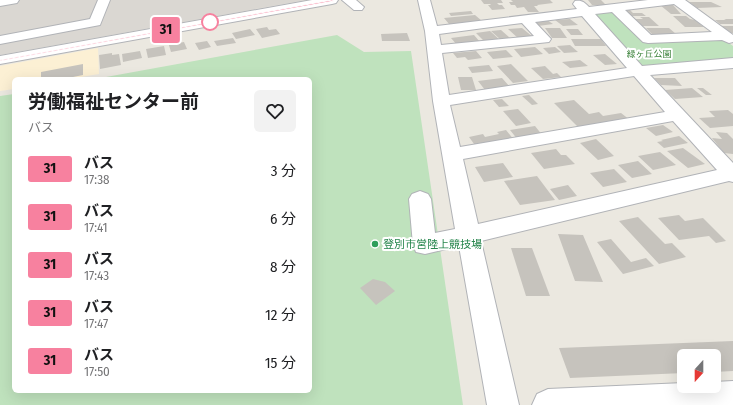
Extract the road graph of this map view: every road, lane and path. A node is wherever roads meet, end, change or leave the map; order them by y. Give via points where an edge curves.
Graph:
1 (13, 0) edge
2 (104, 0) edge
3 (332, 0) edge
4 (424, 0) edge
5 (576, 0) edge
6 (676, 0) edge
7 (0, 2) edge
8 (616, 9) junction
9 (586, 12) junction
10 (526, 20) junction
11 (432, 31) junction
12 (729, 39) edge
13 (0, 40) edge
14 (434, 50) junction
15 (0, 60) edge
16 (733, 63) edge
17 (638, 71) junction
18 (441, 101) junction
19 (677, 115) junction
20 (452, 155) junction
21 (733, 174) edge
22 (420, 199) dead end
23 (468, 235) junction
24 (733, 397) edge
25 (502, 405) edge
26 (548, 405) edge

1 - 7 street
2 - 13 street via 95,22
3 - 15 street
4 - 11 street
5 - 9 street
6 - 8 street
6 - 12 street
8 - 9 street
8 - 12 street via 648,39
9 - 10 street
9 - 17 street
10 - 11 street
10 - 14 street via 544,38
11 - 14 street
14 - 18 street
16 - 17 street
17 - 18 street
17 - 19 street
18 - 20 street
19 - 20 street
19 - 21 street
20 - 23 street
21 - 23 street
22 - 23 street via 424,245
23 - 25 street
24 - 26 street

